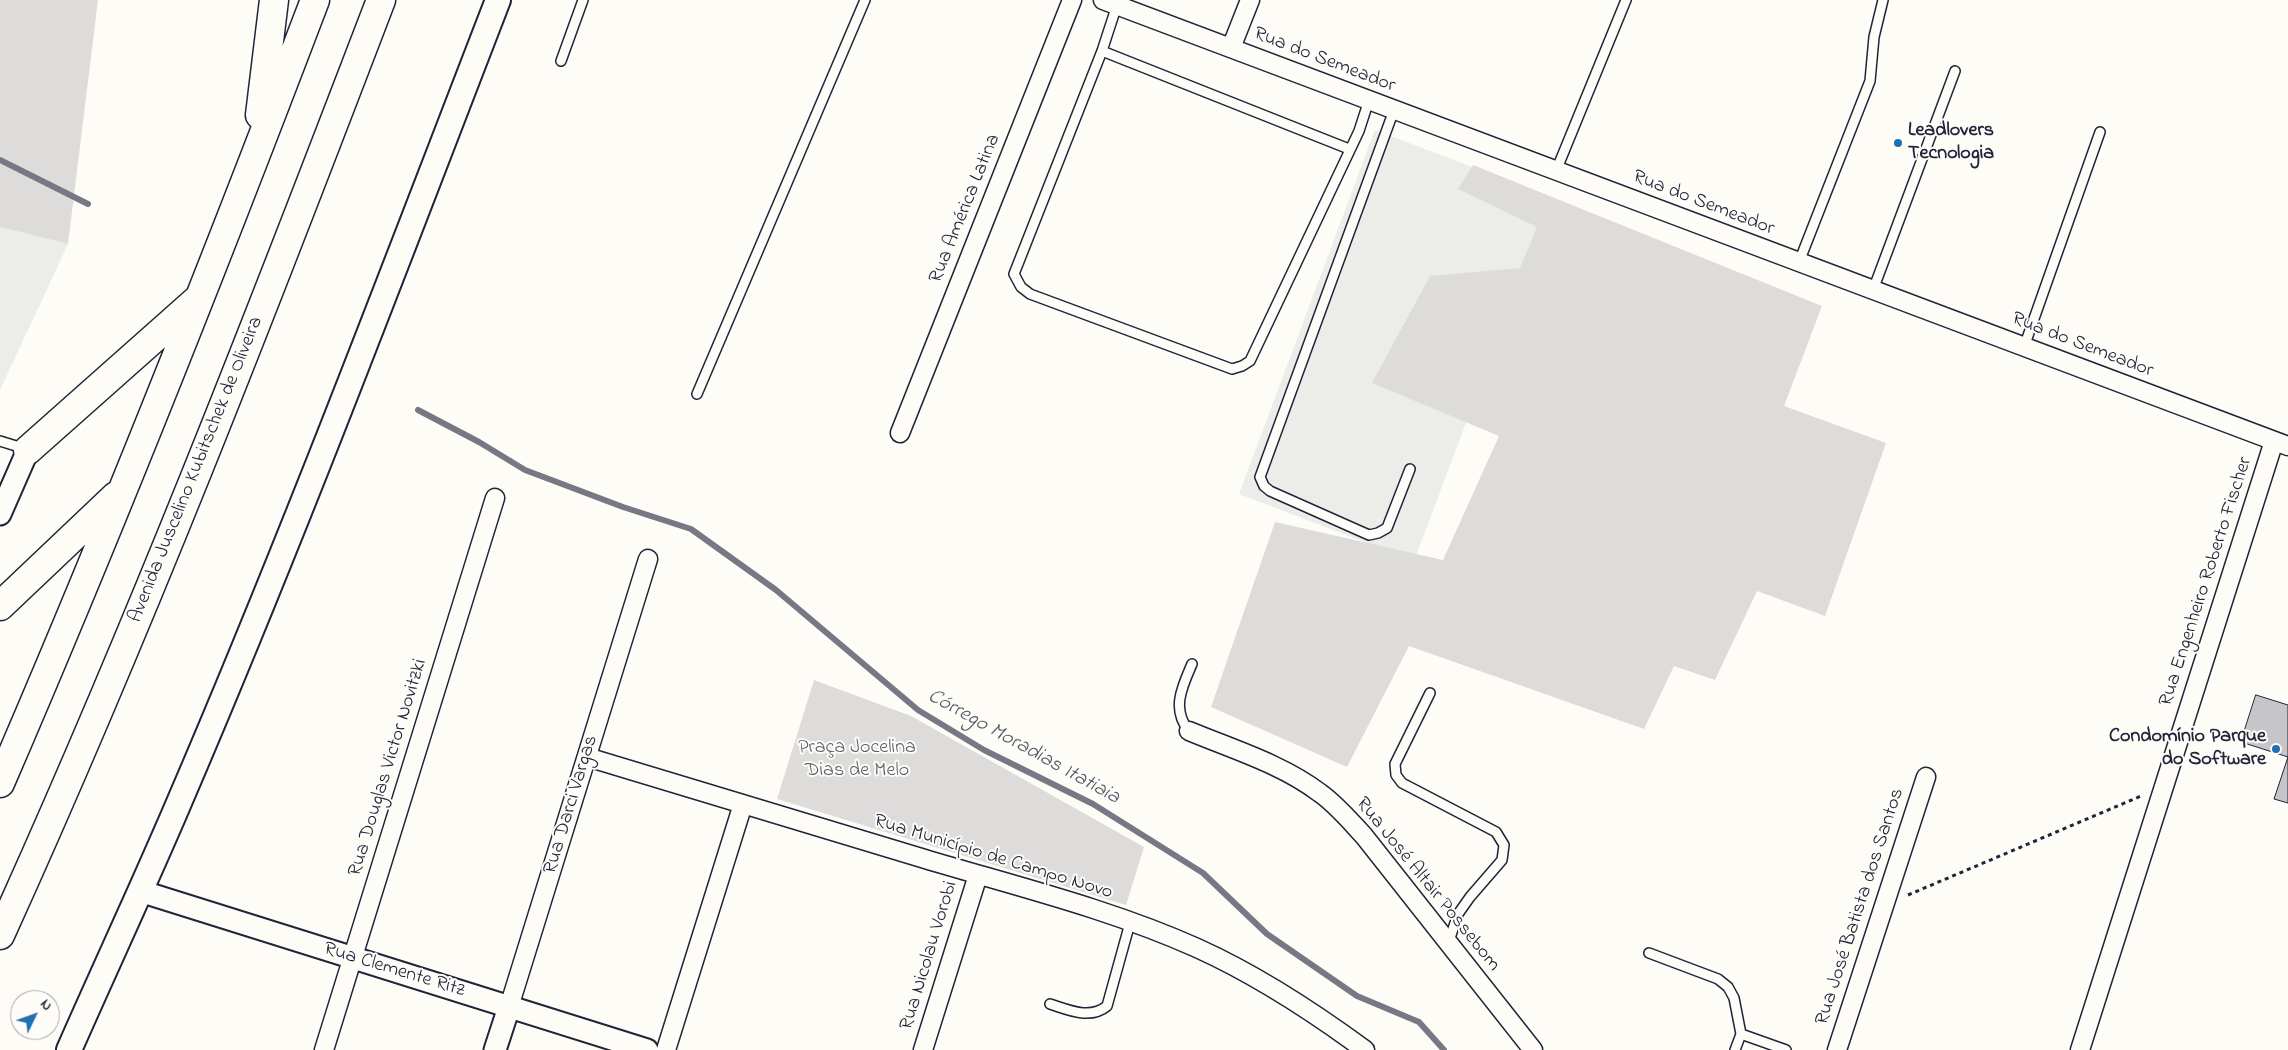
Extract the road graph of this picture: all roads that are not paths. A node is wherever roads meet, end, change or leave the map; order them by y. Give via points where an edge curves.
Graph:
1 (274, 0) edge
2 (315, 0) edge
3 (382, 0) edge
4 (498, 0) edge
5 (583, 0) edge
6 (866, 0) edge
7 (1072, 0) edge
8 (1250, 0) edge
9 (1626, 0) edge
10 (1883, 0) edge
11 (1110, 3) edge
12 (1231, 48) junction
13 (1102, 51) junction
14 (561, 61) dead end
15 (1955, 71) dead end
16 (1369, 100) junction
17 (1394, 110) junction
18 (2100, 132) dead end
19 (1349, 149) junction
20 (256, 157) junction
21 (1556, 171) junction
22 (1799, 262) junction
23 (1873, 290) junction
24 (202, 296) junction
25 (2024, 347) junction
26 (697, 394) dead end
27 (900, 433) dead end
28 (0, 441) edge
29 (2281, 444) edge
30 (28, 450) junction
31 (1410, 469) dead end
32 (124, 488) junction
33 (496, 498) dead end
34 (0, 514) edge
35 (648, 560) dead end
36 (0, 606) edge
37 (1192, 664) dead end
38 (1430, 693) dead end
39 (1189, 731) joint
40 (587, 757) junction
41 (1926, 777) dead end
42 (0, 783) edge
43 (743, 804) junction
44 (978, 875) junction
45 (140, 891) junction
46 (1130, 923) junction
47 (0, 935) edge
48 (1448, 944) junction
49 (1650, 953) dead end
50 (353, 958) junction
51 (1050, 1004) dead end
52 (509, 1007) junction
53 (1741, 1034) junction
54 (69, 1050) edge
55 (324, 1050) edge
56 (495, 1050) edge
57 (647, 1050) edge
58 (666, 1050) edge
59 (923, 1050) edge
60 (1365, 1050) edge
61 (1533, 1050) edge
62 (1735, 1050) edge
63 (1786, 1050) edge
64 (1837, 1050) edge
65 (2080, 1050) edge

1 - 20 highway
2 - 20 highway
3 - 47 highway, Avenida Juscelino Kubitschek de Oliveira via 198,469
4 - 45 main road via 289,536 186,788
5 - 14 lane
6 - 26 lane
7 - 27 street, Rua América Latina
8 - 12 street
9 - 21 lane
10 - 22 lane via 1874,37 1870,81
11 - 12 street, Rua do Semeador
11 - 13 lane
12 - 16 street, Rua do Semeador
13 - 19 lane
13 - 19 lane via 1014,274 1021,287 1030,294 1232,369 1242,366 1250,361
15 - 23 lane
16 - 17 street, Rua do Semeador
16 - 19 lane
17 - 21 street, Rua do Semeador
17 - 31 lane via 1260,478 1270,491 1369,535 1387,528
18 - 25 lane
20 - 24 highway
21 - 22 street, Rua do Semeador
22 - 23 street, Rua do Semeador
23 - 25 street, Rua do Semeador
24 - 30 highway
24 - 32 highway
25 - 29 street, Rua do Semeador
28 - 30 lane
29 - 65 street, Rua Engenheiro Roberto Fischer via 2164,787
30 - 34 street
32 - 36 highway
32 - 42 highway
33 - 50 street, Rua Douglas Victor Novitzki
35 - 40 street, Rua Darci Vargas
37 - 39 lane via 1179,703 1179,714
38 - 48 lane via 1395,764 1396,775 1402,783 1496,832 1504,845 1502,860 1458,914
39 - 48 street, Rua José Altair Possebom via 1272,766 1319,792 1341,810
40 - 43 street, Rua Município de Campo Novo
40 - 52 street, Rua Darci Vargas
41 - 64 street, Rua José Batista dos Santos
43 - 44 street, Rua Município de Campo Novo
43 - 58 street
44 - 46 street, Rua Município de Campo Novo
44 - 59 street, Rua Nicolau Vorobi
45 - 50 street, Rua Clemente Ritz
45 - 54 main road
46 - 51 lane via 1107,1006 1090,1015
46 - 60 street, Rua Município de Campo Novo via 1188,944 1234,966 1318,1016
48 - 61 street, Rua José Altair Possebom
49 - 53 lane via 1718,979 1734,998
50 - 52 street, Rua Clemente Ritz
50 - 55 street, Rua Douglas Victor Novitzki
52 - 56 street, Rua Darci Vargas
52 - 57 street, Rua Clemente Ritz
53 - 62 lane
53 - 63 lane

